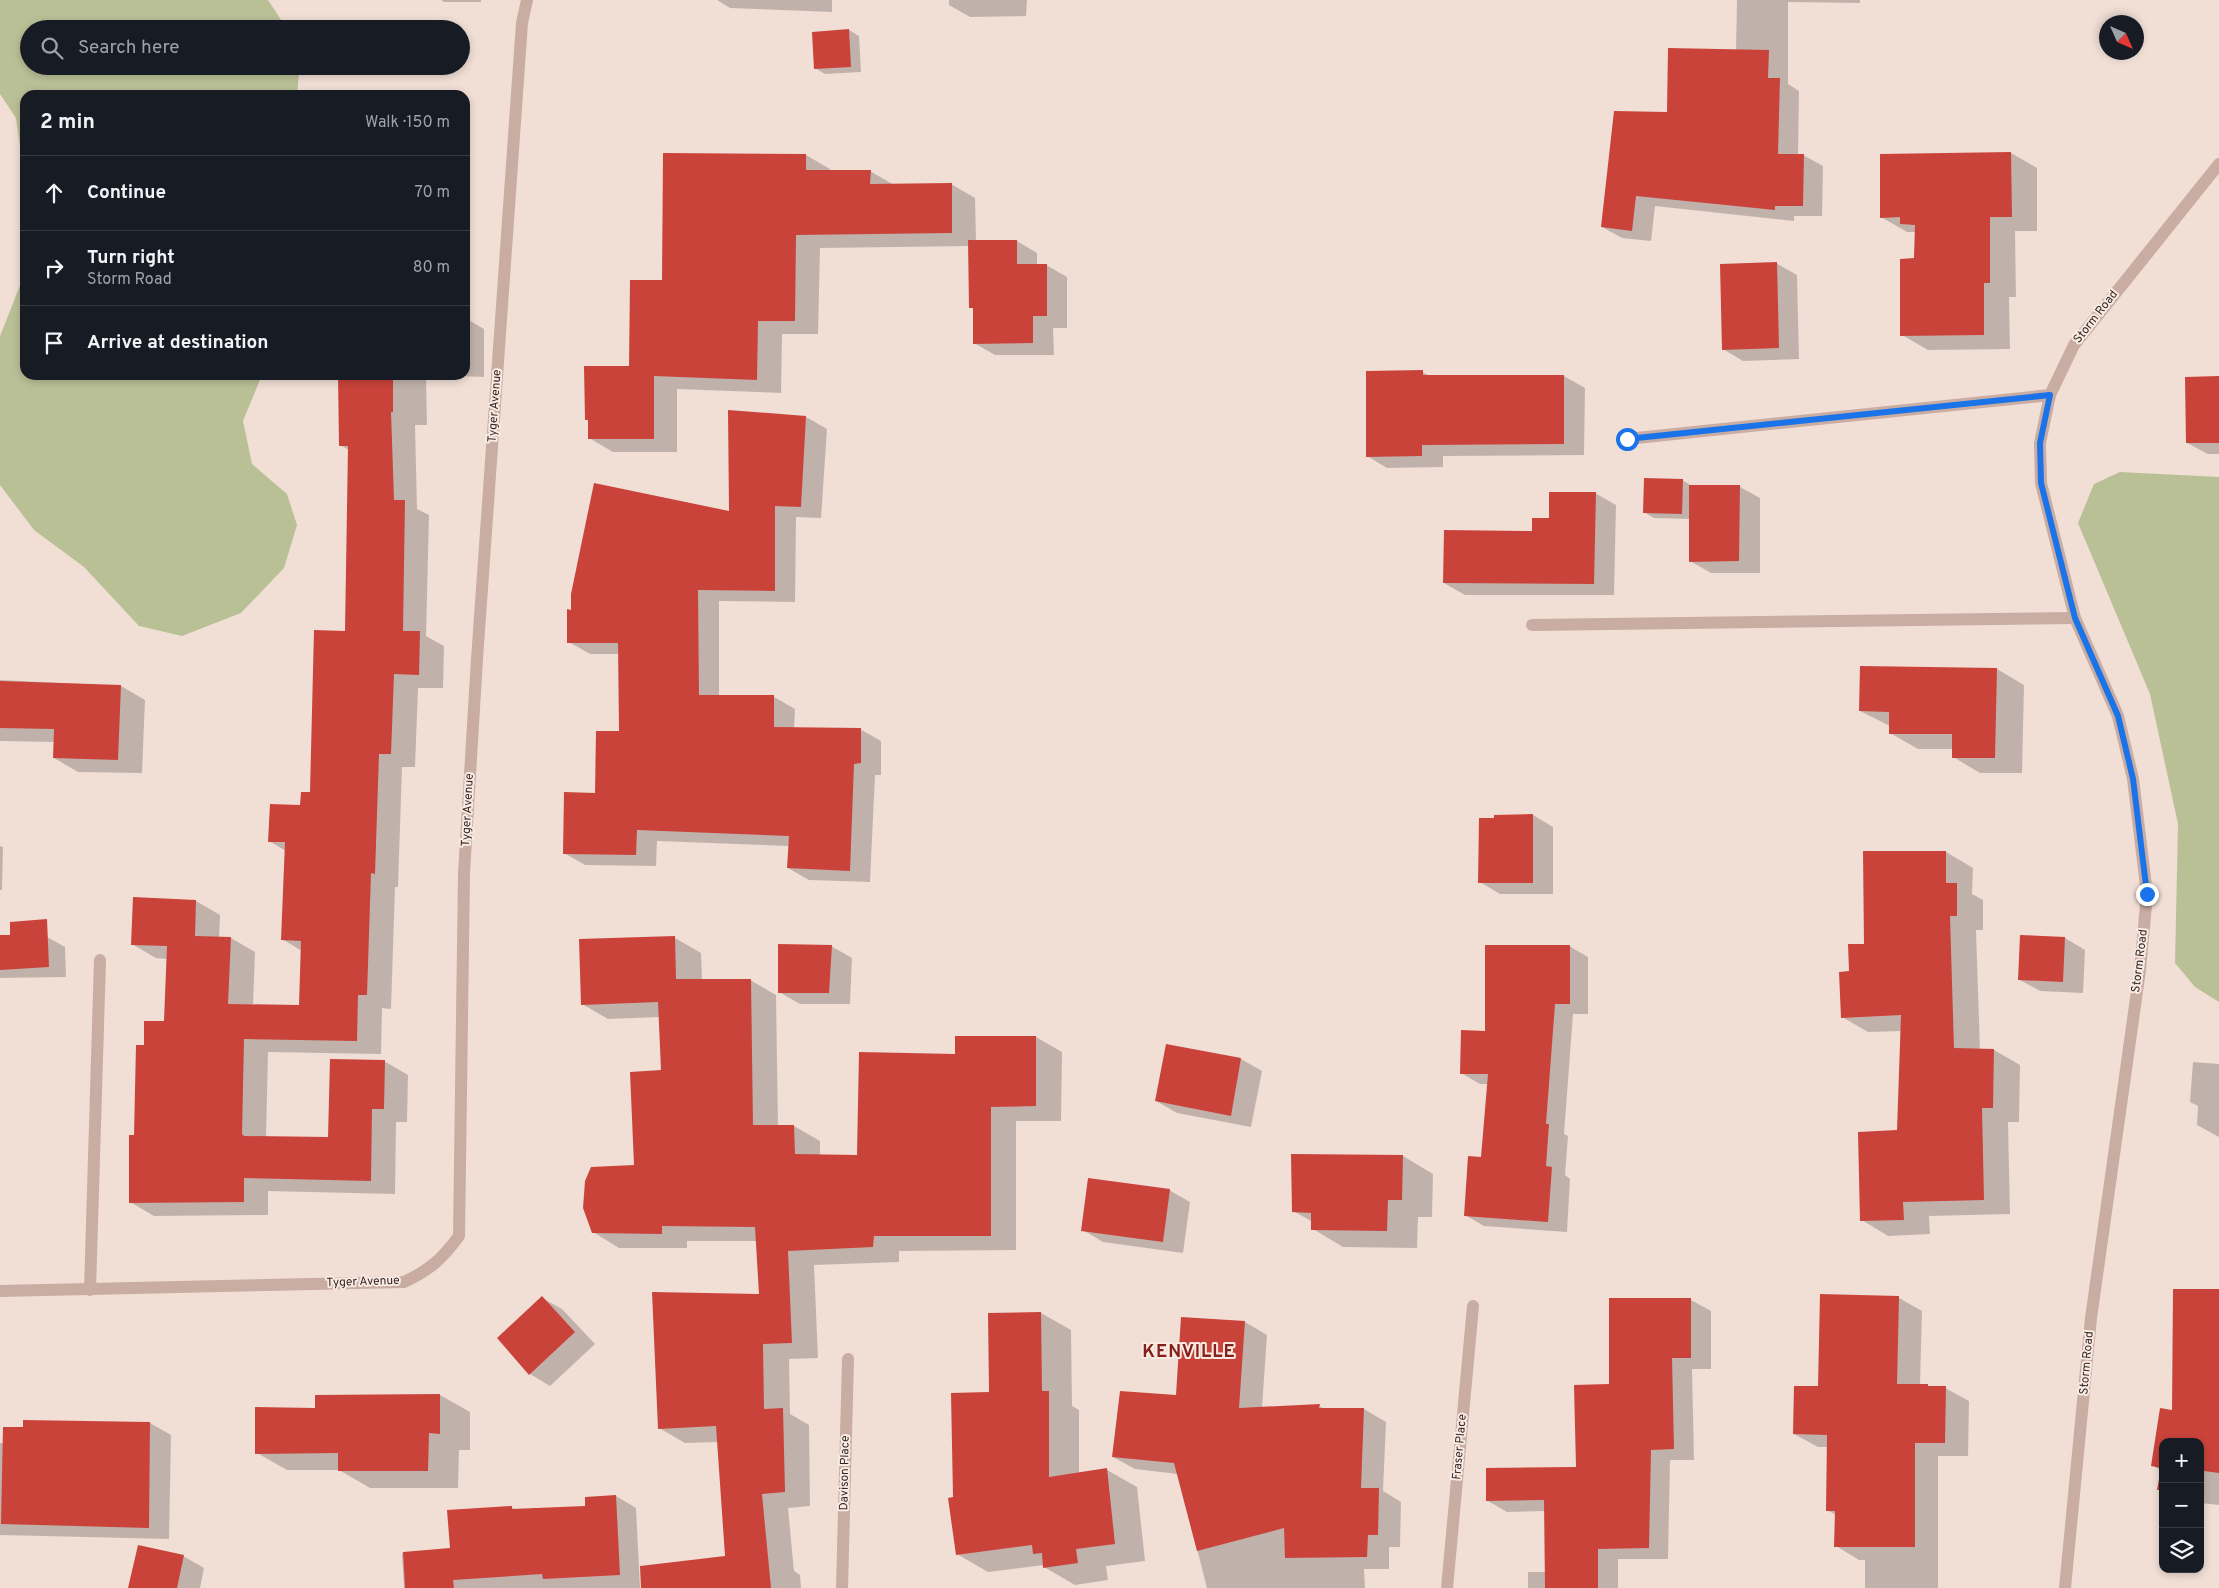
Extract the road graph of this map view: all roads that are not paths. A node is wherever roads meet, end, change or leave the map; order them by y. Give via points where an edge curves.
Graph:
1 (527, 0) edge
2 (2219, 164) edge
3 (2050, 395) junction
4 (1627, 439) dead end
5 (2075, 618) junction
6 (1532, 625) dead end
7 (100, 960) dead end
8 (90, 1290) junction
9 (0, 1291) edge
10 (1473, 1306) dead end
11 (848, 1359) dead end
12 (842, 1588) edge
13 (1447, 1588) edge
14 (2066, 1588) edge

1 - 8 street, Tyger Avenue via 522,23 464,864 459,1236 439,1261 404,1282
2 - 3 street, Storm Road via 2074,345
3 - 4 street
3 - 5 street, Storm Road via 2040,443 2041,483
5 - 6 street
5 - 14 street, Storm Road via 2118,716 2133,779 2147,894 2140,970 2091,1318
7 - 8 street
8 - 9 street, Tyger Avenue
10 - 13 street, Fraser Place
11 - 12 street, Davison Place

